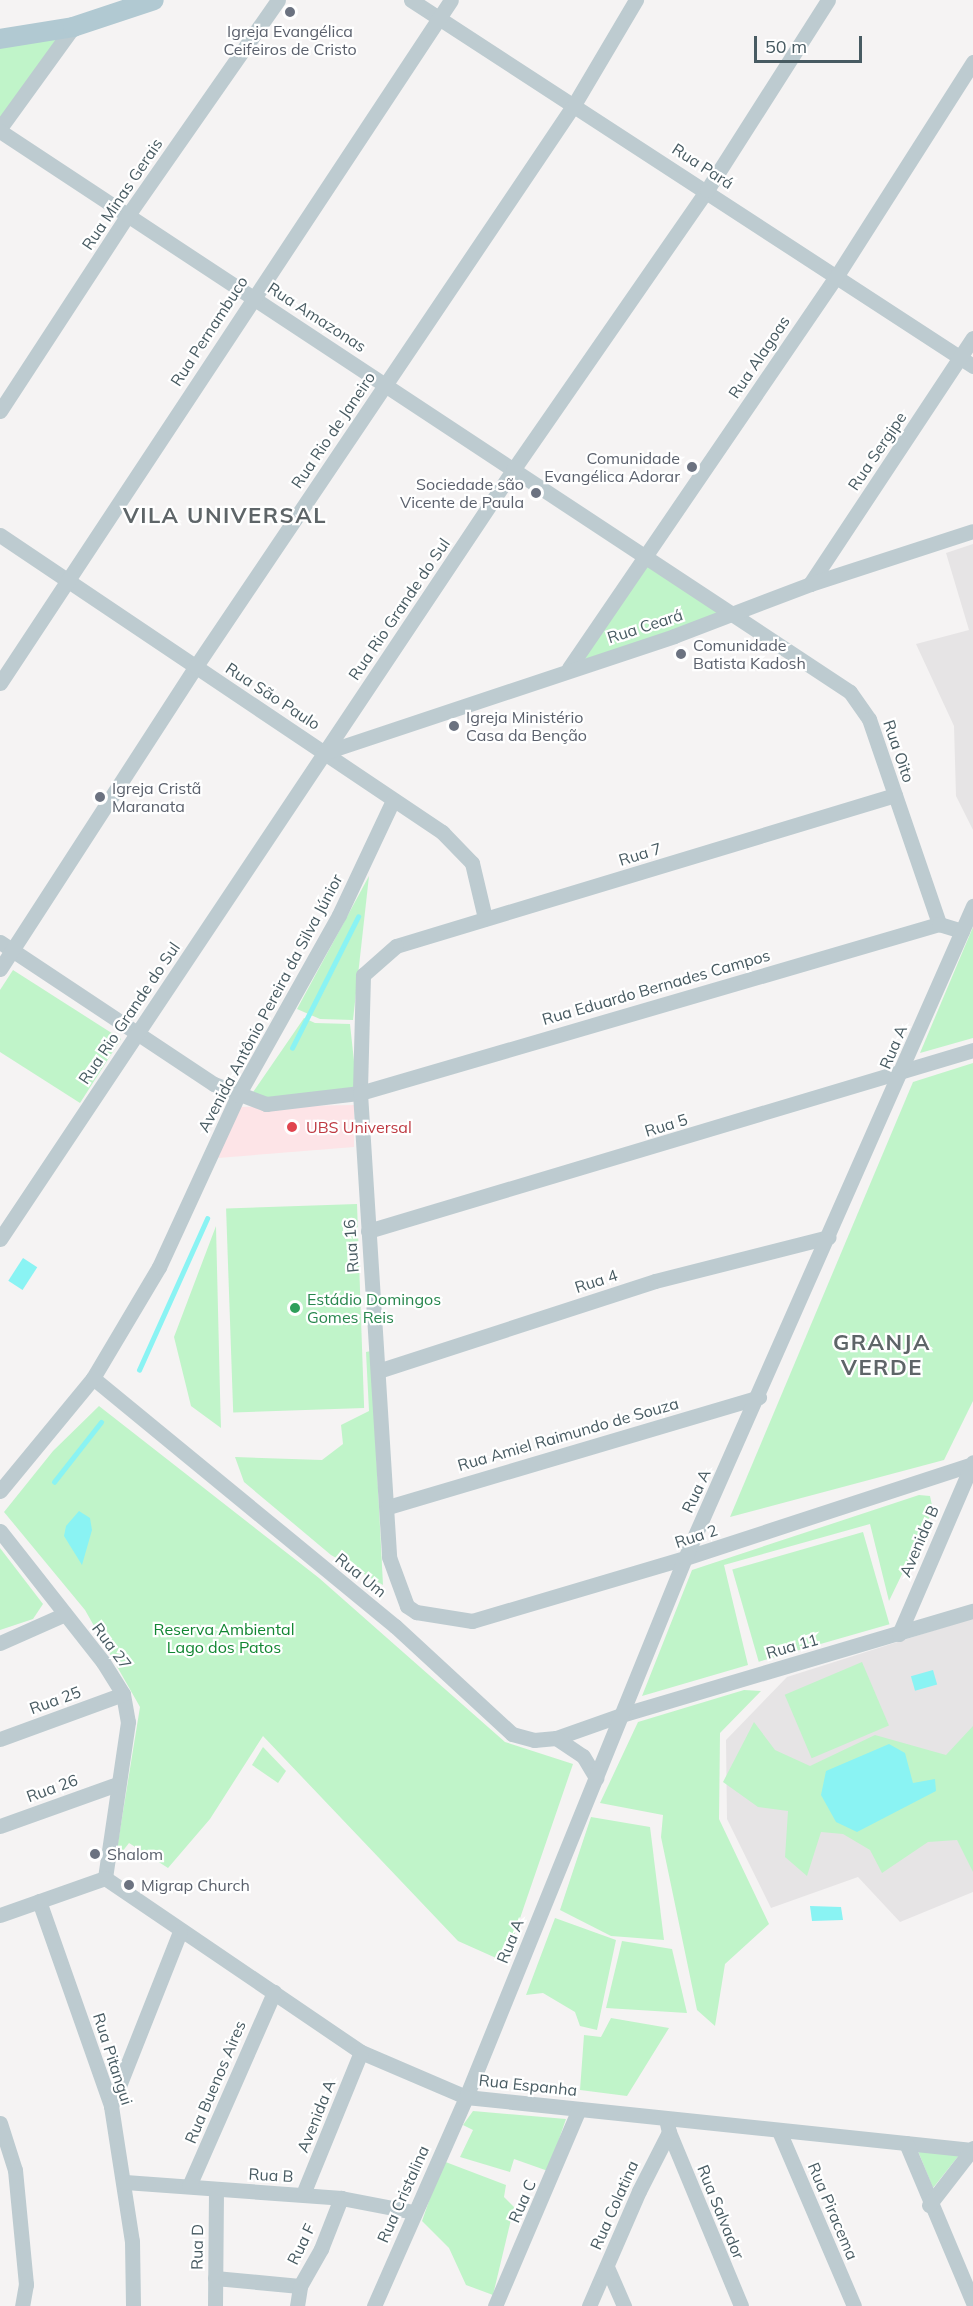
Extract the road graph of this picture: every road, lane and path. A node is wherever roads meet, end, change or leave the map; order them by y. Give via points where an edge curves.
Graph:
1 (154, 0) edge
2 (278, 0) edge
3 (411, 0) edge
4 (451, 0) edge
5 (636, 0) edge
6 (828, 0) edge
7 (439, 19) junction
8 (74, 27) junction
9 (0, 39) edge
10 (973, 62) edge
11 (575, 103) junction
12 (0, 129) edge
13 (706, 190) junction
14 (128, 215) junction
15 (836, 277) junction
16 (252, 297) junction
17 (973, 338) edge
18 (967, 362) edge
19 (386, 383) junction
20 (0, 411) edge
21 (513, 470) junction
22 (973, 531) edge
23 (0, 535) edge
24 (645, 555) junction
25 (67, 581) junction
26 (810, 584) junction
27 (734, 615) junction
28 (196, 666) junction
29 (569, 669) junction
30 (0, 683) edge
31 (326, 752) junction
32 (895, 795) junction
33 (393, 800) junction
34 (973, 906) edge
35 (485, 918) junction
36 (939, 924) junction
37 (962, 931) junction
38 (6, 946) edge
39 (396, 946) joint
40 (0, 969) edge
41 (136, 1035) junction
42 (973, 1050) edge
43 (903, 1072) junction
44 (360, 1093) junction
45 (238, 1095) junction
46 (368, 1232) junction
47 (830, 1237) junction
48 (0, 1239) edge
49 (378, 1371) junction
50 (93, 1378) junction
51 (759, 1397) junction
52 (973, 1464) edge
53 (0, 1491) edge
54 (388, 1507) junction
55 (0, 1532) edge
56 (685, 1558) junction
57 (407, 1606) junction
58 (973, 1611) edge
59 (65, 1614) junction
60 (395, 1626) junction
61 (899, 1634) junction
62 (0, 1643) edge
63 (123, 1694) junction
64 (621, 1715) junction
65 (556, 1738) junction
66 (0, 1739) edge
67 (596, 1778) junction
68 (117, 1784) junction
69 (0, 1826) edge
70 (105, 1878) junction
71 (39, 1901) junction
72 (0, 1915) edge
73 (180, 1932) junction
74 (274, 1992) junction
75 (361, 2052) junction
76 (466, 2097) junction
77 (111, 2106) junction
78 (579, 2109) junction
79 (0, 2123) edge
80 (668, 2126) junction
81 (779, 2131) junction
82 (906, 2143) junction
83 (973, 2149) edge
84 (124, 2182) junction
85 (189, 2187) junction
86 (216, 2190) junction
87 (303, 2194) junction
88 (341, 2198) junction
89 (929, 2205) junction
90 (414, 2212) junction
91 (606, 2267) junction
92 (215, 2277) junction
93 (300, 2286) junction
94 (973, 2302) edge
95 (22, 2306) edge
96 (133, 2306) edge
97 (215, 2306) edge
98 (297, 2306) edge
99 (374, 2306) edge
100 (495, 2306) edge
101 (589, 2306) edge
102 (624, 2306) edge
103 (741, 2306) edge
104 (854, 2306) edge

1 - 8 main road
2 - 14 street, Rua Minas Gerais
3 - 7 street, Rua Pará
4 - 7 street, Rua Pernambuco
5 - 11 street, Rua Rio de Janeiro
6 - 13 street, Rua Rio Grande do Sul
7 - 11 street, Rua Pará
7 - 16 street, Rua Pernambuco
8 - 9 main road
8 - 12 street
10 - 15 street, Rua Alagoas
11 - 13 street, Rua Pará
11 - 19 street, Rua Rio de Janeiro
12 - 14 street, Rua Amazonas
13 - 15 street, Rua Pará
13 - 21 street, Rua Rio Grande do Sul
14 - 16 street, Rua Amazonas
14 - 20 street, Rua Minas Gerais
15 - 18 street, Rua Pará
15 - 24 street, Rua Alagoas
16 - 19 street, Rua Amazonas
16 - 25 street, Rua Pernambuco
17 - 18 street, Rua Sergipe
18 - 26 street, Rua Sergipe
19 - 21 street, Rua Amazonas
19 - 28 street, Rua Rio de Janeiro
21 - 24 street, Rua Amazonas
21 - 31 street, Rua Rio Grande do Sul
22 - 26 street, Rua Ceará
23 - 25 street, Rua São Paulo
24 - 27 street, Rua Amazonas
24 - 29 street, Rua Alagoas
25 - 28 street, Rua São Paulo
25 - 30 street, Rua Pernambuco
26 - 27 street, Rua Ceará
27 - 29 street, Rua Ceará
27 - 32 street, Rua Oito via 850,692 869,719
28 - 31 street, Rua São Paulo
28 - 38 street, Rua Rio de Janeiro
29 - 31 street, Rua Ceará
31 - 33 street, Rua São Paulo
31 - 41 street, Rua Rio Grande do Sul
32 - 35 street, Rua 7
32 - 36 street, Rua Oito
33 - 35 street, Rua São Paulo via 462,848 472,863
33 - 45 street, Avenida Antônio Pereira da Silva Júnior via 339,915
34 - 37 street, Rua A
35 - 39 street, Rua 7
36 - 37 street
36 - 44 street, Rua Eduardo Bernades Campos
37 - 43 street, Rua A
38 - 40 street, Rua Rio de Janeiro
38 - 41 street, Rua Eduardo Bernades Campos
39 - 44 street, Rua 16 via 363,975
41 - 45 street, Rua Eduardo Bernades Campos
41 - 48 street, Rua Rio Grande do Sul
42 - 43 street, Rua 5
43 - 46 street, Rua 5
43 - 47 street, Rua A
44 - 45 street, Rua Eduardo Bernades Campos via 266,1104
44 - 46 street, Rua 16
45 - 50 street, Avenida Antônio Pereira da Silva Júnior via 159,1267
46 - 49 street, Rua 16
47 - 49 street, Rua 4 via 655,1281
47 - 51 street, Rua A
49 - 54 street, Rua 16
50 - 53 street, Avenida Antônio Pereira da Silva Júnior
50 - 60 street, Rua Um
51 - 54 street, Rua Amiel Raimundo de Souza
51 - 56 street, Rua A
52 - 56 street, Rua 2
52 - 61 street, Avenida B
54 - 57 street, Rua 16 via 389,1557
55 - 59 street, Rua 27
56 - 57 street, Rua 2 via 472,1621 426,1615
56 - 64 street, Rua A
57 - 60 street
58 - 61 street, Rua 11
59 - 62 street
59 - 63 street, Rua 27
60 - 65 street, Rua Um via 512,1734 534,1740
61 - 64 street, Rua 11
63 - 66 street, Rua 25
63 - 68 street, Rua 27 via 128,1722
64 - 65 street, Rua Um
64 - 67 street, Rua A
65 - 67 street via 583,1756
67 - 76 street, Rua A
68 - 69 street, Rua 26
68 - 70 street, Rua 27
70 - 71 street
70 - 73 street, Rua Espanha
71 - 72 street
71 - 77 street, Rua Pitangui
73 - 74 street, Rua Espanha
73 - 77 street
74 - 75 street, Rua Espanha
74 - 85 street, Rua Buenos Aires
75 - 76 street, Rua Espanha
75 - 87 street, Avenida A
76 - 78 street, Rua Espanha
76 - 90 street, Rua Cristalina
77 - 84 street, Rua Pitangui
78 - 80 street, Rua Espanha
78 - 100 street, Rua C
79 - 95 street via 15,2170 26,2284
80 - 81 street, Rua Espanha
80 - 91 street, Rua Colatina
80 - 103 street, Rua Salvador
81 - 82 street, Rua Espanha
81 - 104 street, Rua Piracema
82 - 83 street, Rua Espanha
82 - 89 street
83 - 89 street
84 - 85 street, Rua B
84 - 96 street, Rua Pitangui via 132,2241
85 - 86 street, Rua B
86 - 87 street, Rua B
86 - 92 street, Rua D
87 - 88 street, Rua B
88 - 90 street, Rua B
88 - 93 street, Rua F via 321,2249
89 - 94 street
90 - 99 street, Rua Cristalina
91 - 101 street, Rua Colatina
91 - 102 street
92 - 93 street
92 - 97 street, Rua D
93 - 98 street, Rua F

